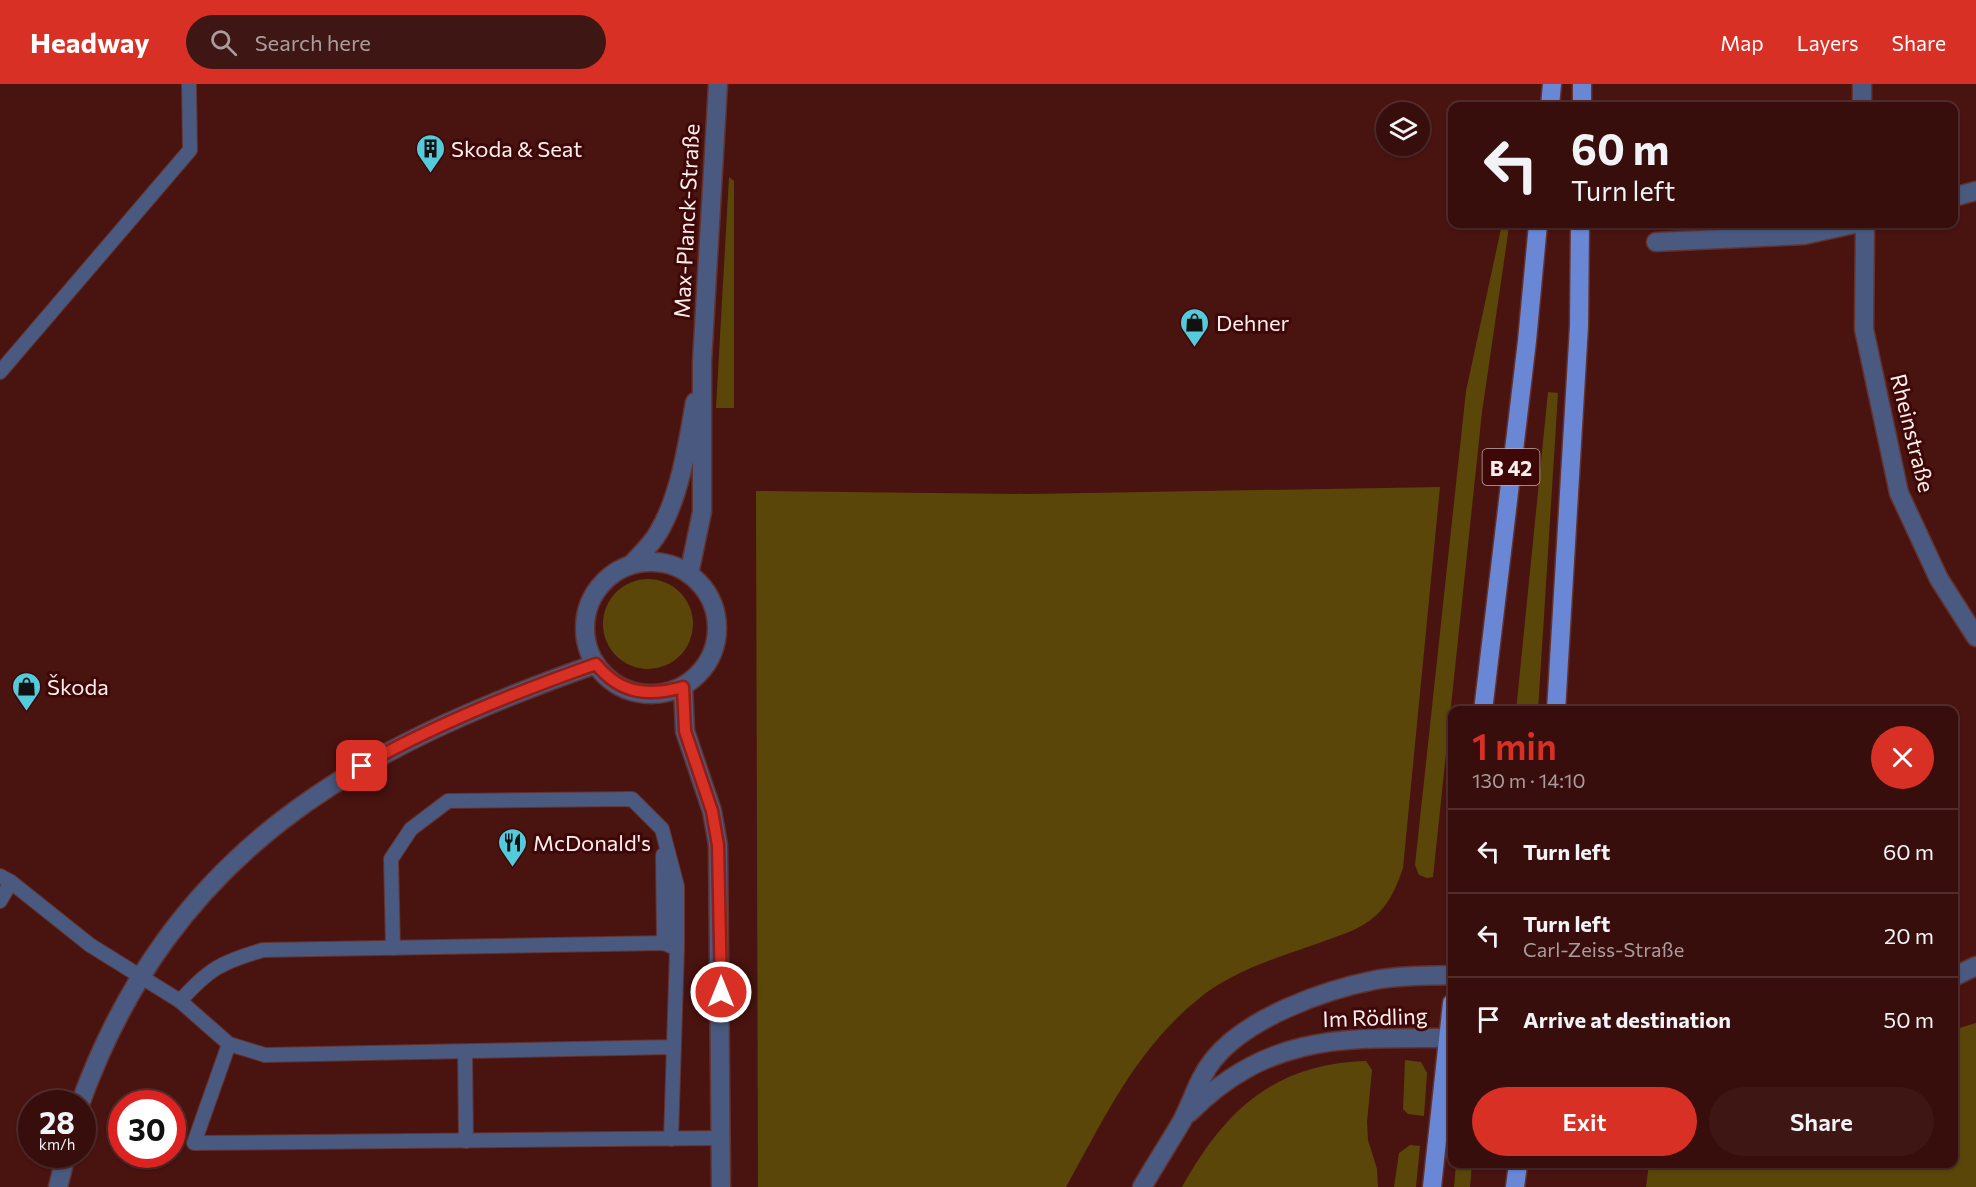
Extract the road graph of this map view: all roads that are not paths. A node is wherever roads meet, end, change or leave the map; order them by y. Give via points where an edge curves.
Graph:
1 (189, 84) edge
2 (718, 84) edge
3 (1552, 84) edge
4 (1582, 84) edge
5 (1862, 84) edge
6 (1550, 102) edge
7 (1581, 102) edge
8 (1862, 102) edge
9 (1976, 191) edge
10 (1958, 196) edge
11 (1538, 228) edge
12 (1580, 228) edge
13 (1836, 228) edge
14 (1865, 228) edge
15 (1656, 242) dead end
16 (702, 362) junction
17 (0, 372) edge
18 (631, 565) junction
19 (689, 574) junction
20 (1976, 637) edge
21 (596, 664) junction
22 (683, 687) junction
23 (1485, 706) edge
24 (1556, 706) edge
25 (5, 879) edge
26 (0, 901) edge
27 (670, 946) junction
28 (393, 948) junction
29 (1958, 964) edge
30 (1976, 966) edge
31 (1448, 975) edge
32 (1958, 975) edge
33 (141, 976) junction
34 (180, 1001) junction
35 (1448, 1038) edge
36 (229, 1044) junction
37 (672, 1047) junction
38 (465, 1052) junction
39 (1448, 1055) edge
40 (85, 1090) edge
41 (1183, 1118) junction
42 (721, 1138) junction
43 (671, 1139) junction
44 (466, 1141) junction
45 (63, 1168) edge
46 (1517, 1168) edge
47 (58, 1187) edge
48 (721, 1187) edge
49 (1142, 1187) edge
50 (1432, 1187) edge
51 (1515, 1187) edge

1 - 17 lane via 190,150
2 - 16 street, Max-Planck-Straße
3 - 6 main road
4 - 7 main road
5 - 8 street
9 - 10 street
11 - 23 main road, B 42
12 - 24 main road, B 42 via 1579,326
13 - 15 street via 1804,235
14 - 20 street, Rheinstraße via 1864,329 1899,493 1939,579
16 - 18 street, Max-Planck-Straße via 671,502 658,533
16 - 19 street, Max-Planck-Straße via 702,512
18 - 19 street via 661,562
18 - 21 street via 615,572 592,597 585,631
19 - 22 street via 704,588 714,606 717,626 715,645 706,664
21 - 22 street via 605,675 631,690 661,693
21 - 33 street via 543,682 420,736 307,800 243,851 207,888
22 - 42 street via 685,731 712,811 718,845
25 - 26 lane
25 - 33 lane via 90,945
27 - 28 lane
27 - 28 lane via 677,886 662,829 632,799 448,801 411,829 391,859
27 - 37 lane
28 - 34 lane via 263,950 226,960
29 - 30 street
30 - 32 street
31 - 41 street, Im Rödling via 1400,977 1348,986 1256,1025 1214,1059
33 - 34 lane
33 - 40 street via 103,1045
34 - 36 lane
35 - 41 street, Im Rödling via 1336,1040 1285,1051 1235,1073
36 - 38 lane via 265,1056
36 - 44 lane via 194,1143
37 - 38 lane
37 - 43 lane
38 - 44 lane
39 - 50 main road
41 - 49 street, Im Rödling
42 - 43 lane
42 - 48 street
43 - 44 lane
45 - 47 street
46 - 51 main road

